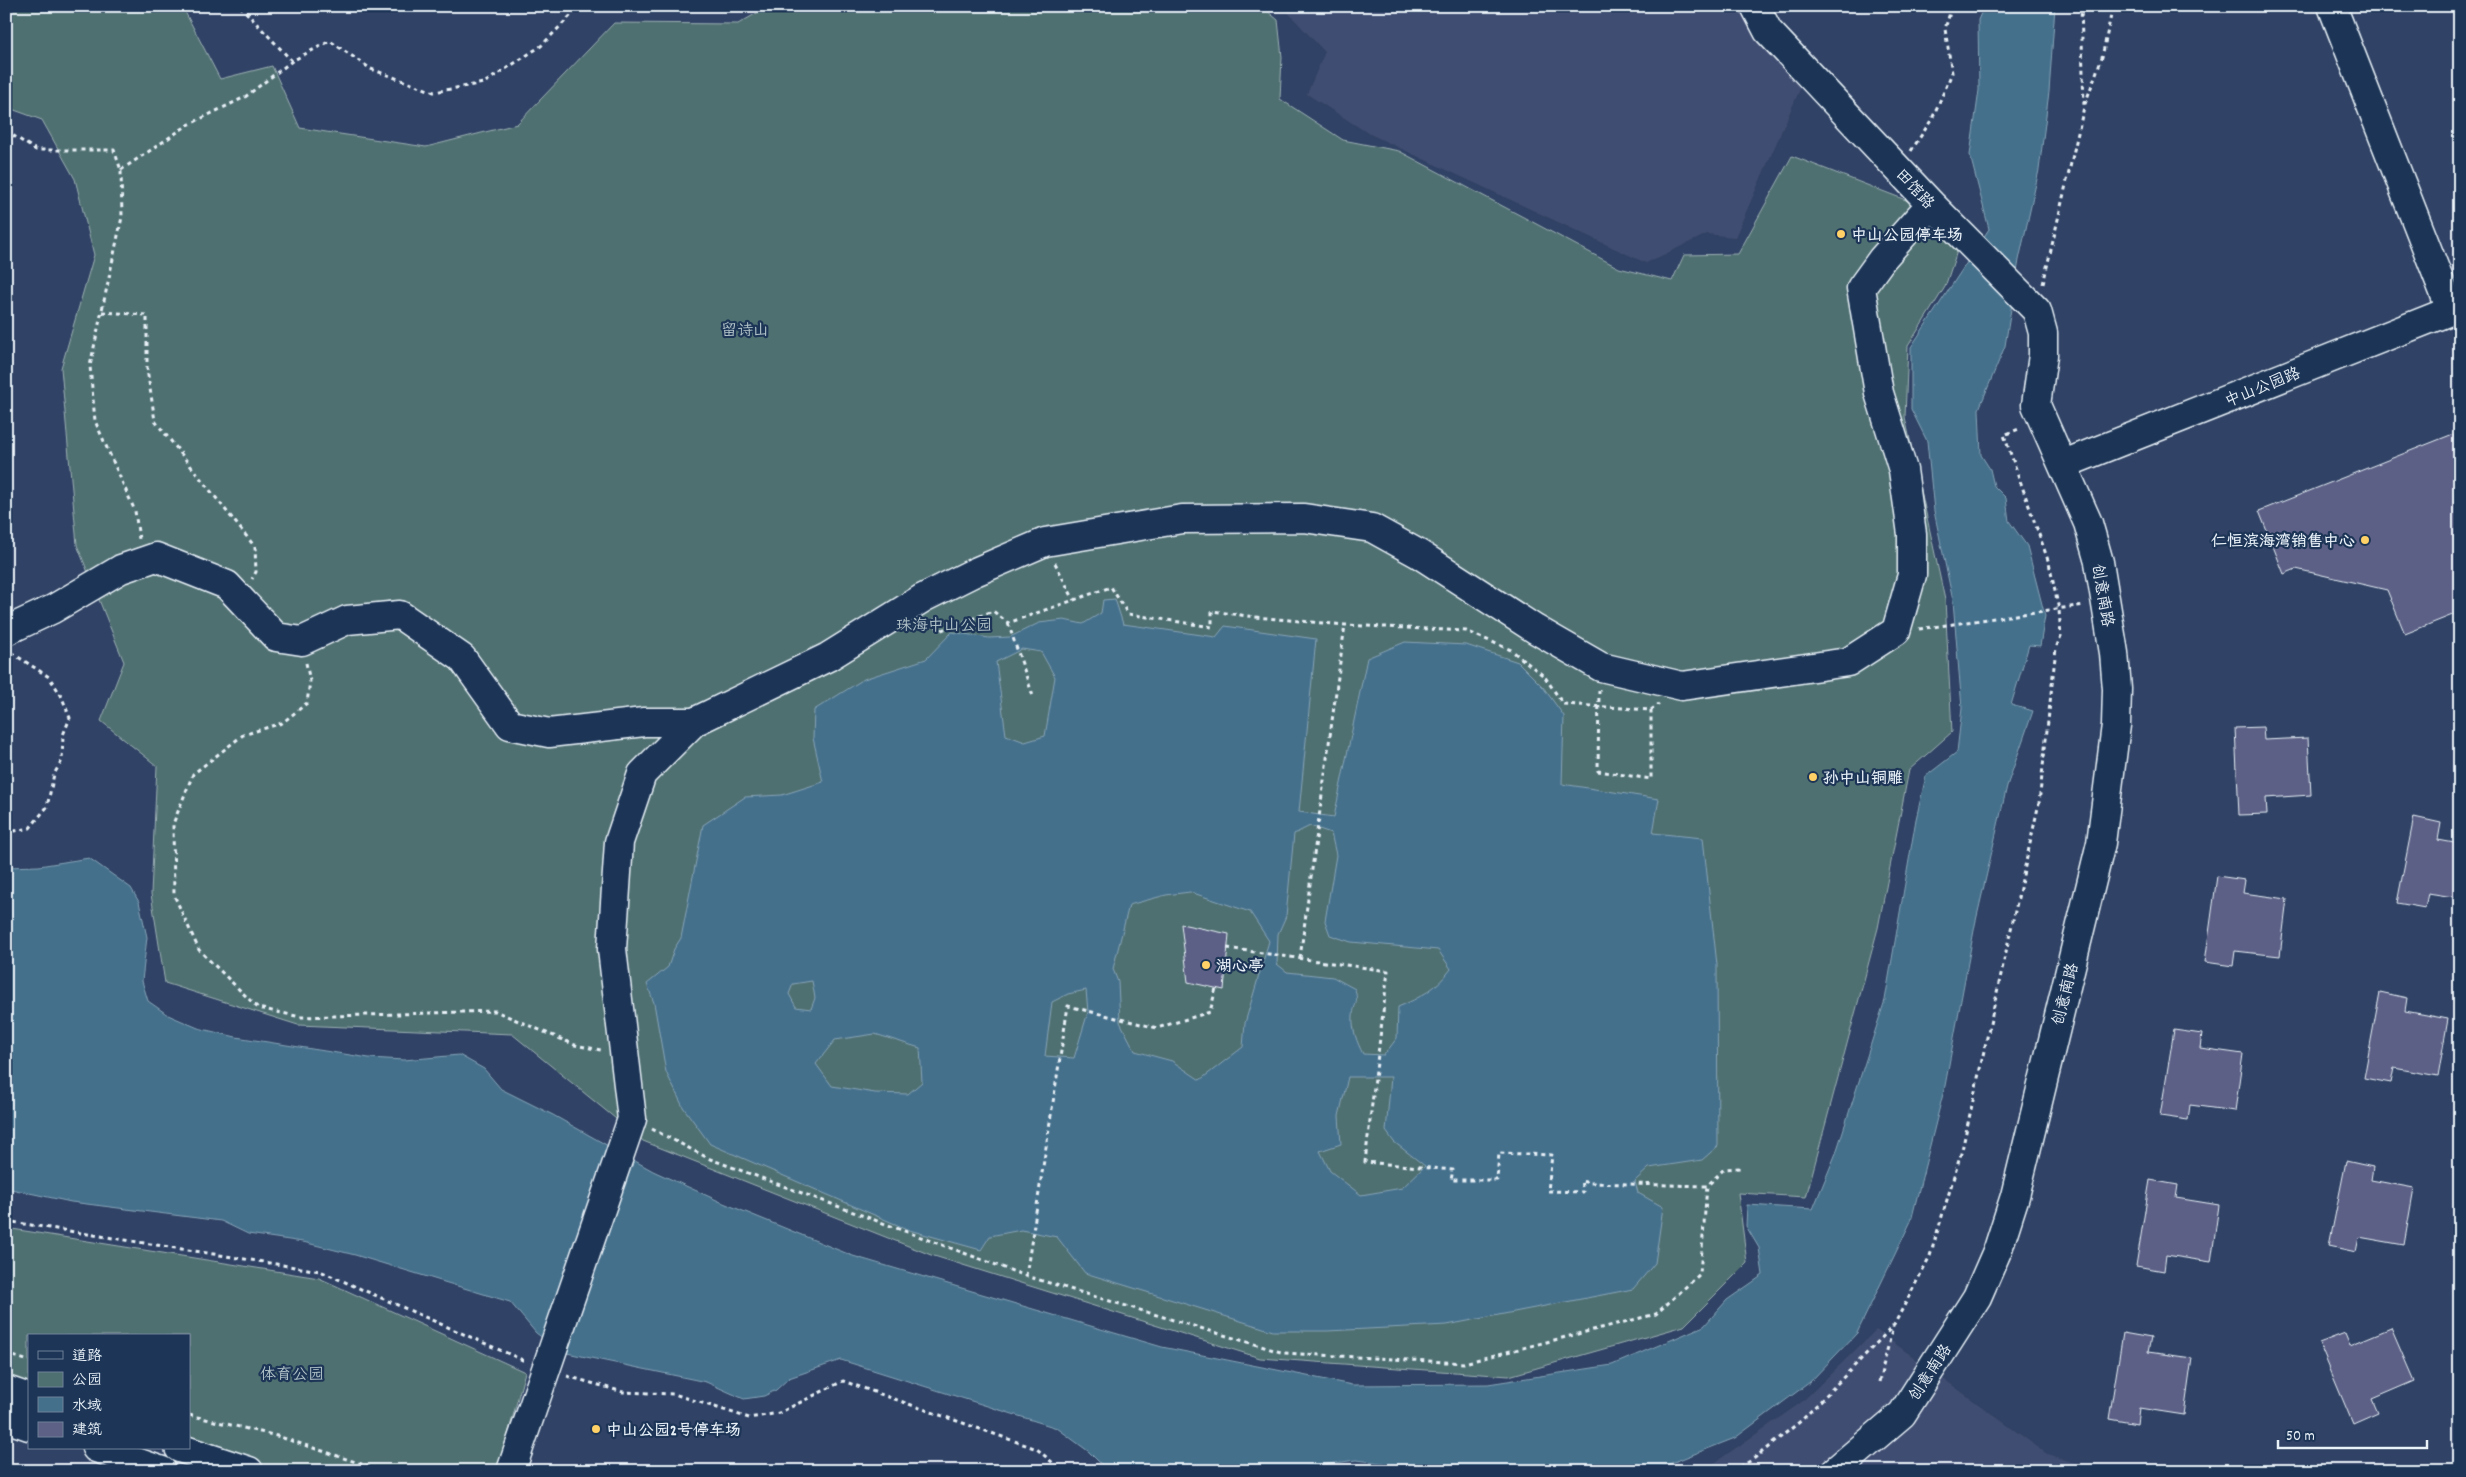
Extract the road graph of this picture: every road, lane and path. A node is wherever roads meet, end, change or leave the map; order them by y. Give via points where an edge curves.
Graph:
1 (240, 6) edge
2 (580, 6) edge
3 (1755, 6) edge
4 (1952, 6) edge
5 (2081, 6) edge
6 (2113, 6) edge
7 (2332, 6) edge
8 (292, 61) junction
9 (2084, 107) junction
10 (6, 131) edge
11 (1898, 169) junction
12 (120, 170) junction
13 (1931, 204) junction
14 (2455, 308) edge
15 (2037, 311) junction
16 (102, 312) junction
17 (2043, 420) junction
18 (2064, 464) junction
19 (1045, 542) junction
20 (142, 562) junction
21 (924, 598) junction
22 (241, 599) junction
23 (1074, 600) junction
24 (2059, 610) junction
25 (1008, 624) junction
26 (1345, 625) junction
27 (1947, 626) dead end
28 (8, 641) edge
29 (302, 641) junction
30 (1601, 667) junction
31 (1682, 686) junction
32 (1033, 696) dead end
33 (1598, 706) junction
34 (1651, 710) junction
35 (694, 722) junction
36 (6, 830) edge
37 (1227, 948) dead end
38 (1300, 958) junction
39 (1216, 988) dead end
40 (624, 1055) junction
41 (632, 1118) junction
42 (1740, 1168) dead end
43 (1707, 1186) junction
44 (6, 1221) edge
45 (1026, 1276) junction
46 (1894, 1325) junction
47 (6, 1354) edge
48 (28, 1361) edge
49 (544, 1369) junction
50 (1879, 1382) dead end
51 (6, 1390) edge
52 (28, 1398) edge
53 (190, 1415) edge
54 (6, 1418) edge
55 (28, 1426) edge
56 (102, 1450) edge
57 (185, 1450) edge
58 (162, 1471) edge
59 (249, 1471) edge
60 (384, 1471) edge
61 (511, 1471) edge
62 (1062, 1471) edge
63 (1733, 1471) edge
64 (1835, 1471) edge

1 - 8 path
2 - 8 path via 541,46 484,82 434,92 371,69 330,41
3 - 11 street, 田馆路 via 1768,31
4 - 11 path via 1945,29 1952,73 1932,119
5 - 9 path
6 - 9 path via 2102,56
7 - 14 street
8 - 12 path via 245,97 188,124
9 - 15 path
10 - 12 path via 36,150 114,150
11 - 13 street, 田馆路
12 - 16 path via 122,218
13 - 15 street, 田馆路
13 - 31 street via 1861,288 1879,393 1903,470 1912,534 1912,575 1896,631 1848,662
14 - 18 street, 中山公园路
15 - 17 street via 2043,332 2043,355 2036,405
16 - 20 path via 90,366 95,421 135,512
16 - 22 path via 147,315 146,369 155,421 255,546 256,572
17 - 18 street
17 - 24 path via 2004,435 2049,563
18 - 64 street, 创意南路 via 2088,523 2099,562 2114,653 2116,726 2101,843 2015,1196 1998,1248 1977,1297 1902,1414
19 - 21 street
19 - 23 path
19 - 30 street via 1182,519 1304,518 1372,528
20 - 22 street via 156,557 227,585
20 - 28 street via 121,569
21 - 25 path via 939,631 993,611
21 - 35 street via 828,657
22 - 29 street via 276,637
23 - 25 path
23 - 26 path via 1111,587 1128,614 1212,627 1212,611
24 - 27 path
24 - 46 path via 2061,636 2056,648 2039,803 1962,1150 1930,1256
25 - 32 path
26 - 33 path via 1466,631 1511,650 1545,677 1563,704
26 - 38 path
28 - 36 path via 14,656 49,678 61,695 70,718 64,735 62,761 54,774 47,807 30,828
29 - 35 street via 346,620 400,615 462,658 510,725 549,733 644,722
29 - 40 path via 310,681 307,703 282,723 243,735 193,774 173,824 174,895 199,950 258,1008 301,1017 495,1011 575,1045
30 - 31 street
30 - 33 path
31 - 34 path
33 - 34 path
33 - 34 path via 1598,771 1651,779
35 - 40 street via 642,774 620,842 612,949
37 - 38 path
38 - 43 path via 1388,971 1365,1162 1453,1170 1451,1180 1497,1180 1499,1153 1552,1155 1548,1191 1583,1192 1581,1181
39 - 45 path via 1210,1012 1157,1028 1068,1006
40 - 41 street
41 - 45 path via 710,1159
41 - 49 street
42 - 43 path via 1724,1170
43 - 45 path via 1700,1274 1656,1314 1464,1363 1284,1353
44 - 49 path via 320,1272
46 - 50 path
46 - 63 path via 1802,1420
47 - 48 path
49 - 61 street
49 - 62 path via 623,1392 674,1394 749,1418 779,1413 843,1381 1037,1449
51 - 52 street
53 - 60 path via 277,1436
54 - 55 street
56 - 58 street
57 - 59 street

